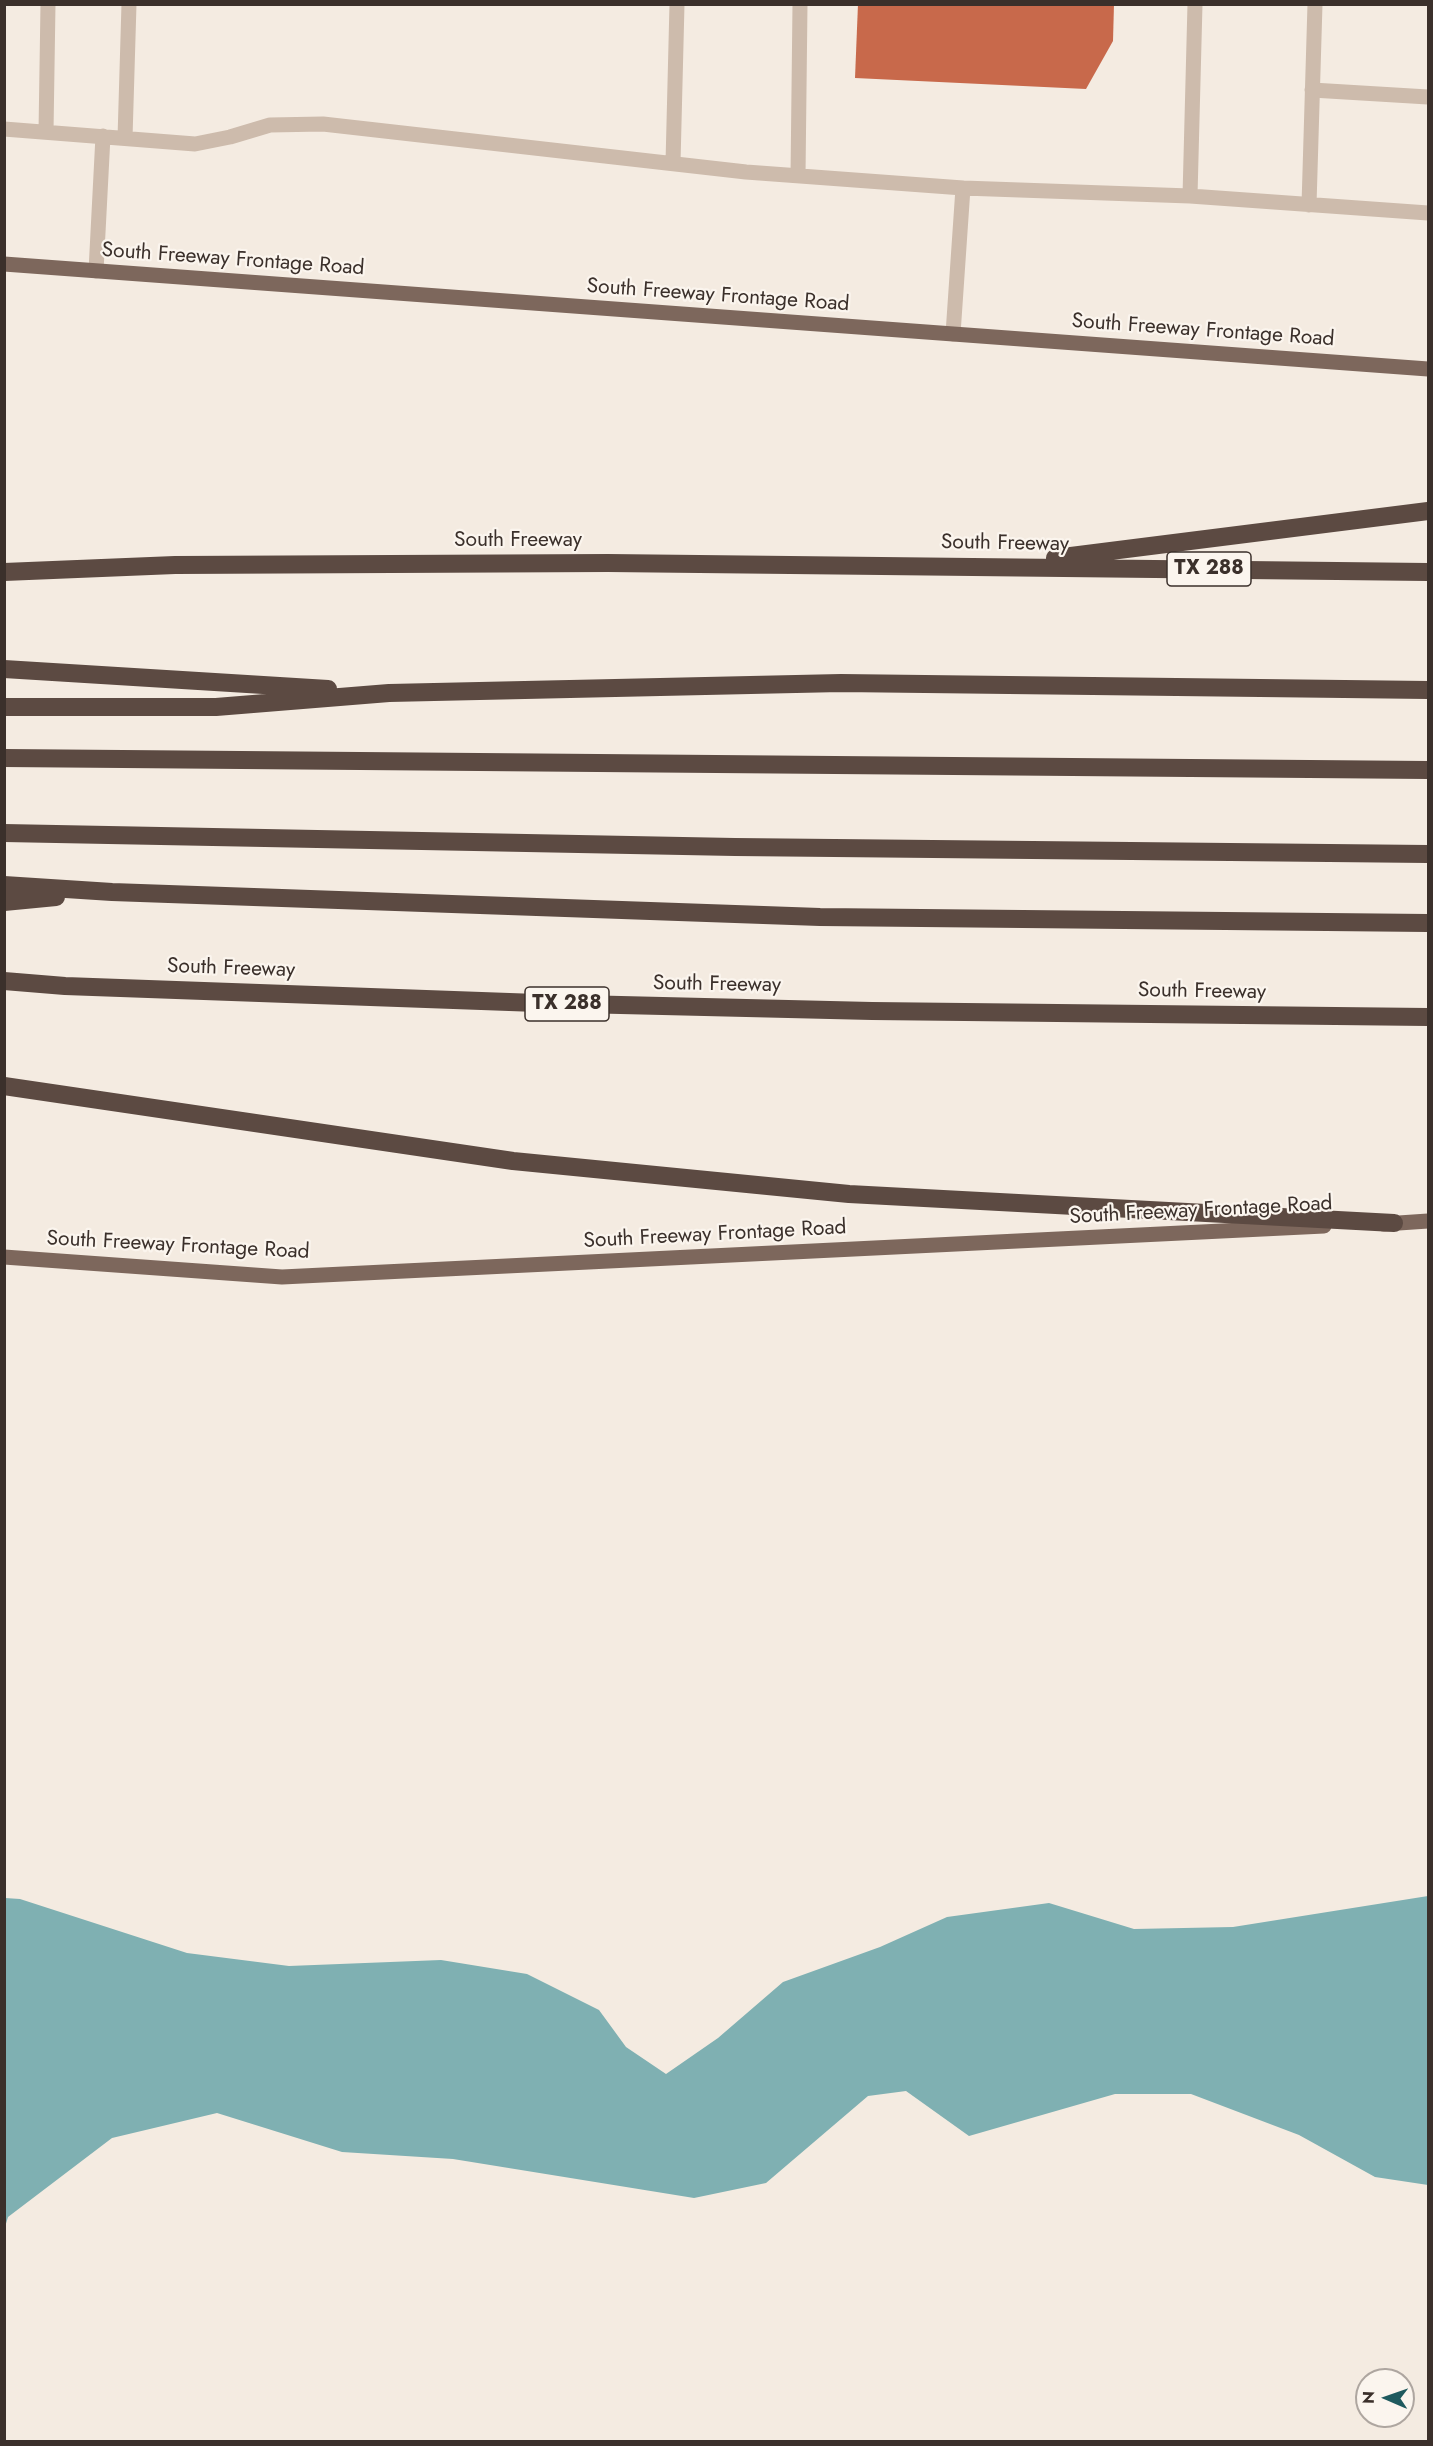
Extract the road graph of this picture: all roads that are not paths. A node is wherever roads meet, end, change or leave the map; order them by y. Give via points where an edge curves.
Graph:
1 (48, 4) edge
2 (129, 4) edge
3 (677, 4) edge
4 (800, 4) edge
5 (1195, 4) edge
6 (1315, 4) edge
7 (1312, 90) junction
8 (1428, 97) edge
9 (4, 129) edge
10 (46, 132) junction
11 (103, 136) junction
12 (125, 138) junction
13 (673, 163) junction
14 (798, 176) junction
15 (963, 188) junction
16 (1190, 196) junction
17 (1309, 204) junction
18 (1428, 213) edge
19 (4, 264) edge
20 (96, 271) junction
21 (953, 334) junction
22 (1428, 369) edge
23 (1428, 511) edge
24 (990, 566) junction
25 (4, 572) edge
26 (1428, 572) edge
27 (4, 669) edge
28 (1428, 690) edge
29 (389, 693) junction
30 (4, 707) edge
31 (4, 758) edge
32 (1428, 770) edge
33 (4, 833) edge
34 (1428, 854) edge
35 (4, 885) edge
36 (112, 892) junction
37 (4, 902) edge
38 (1428, 923) edge
39 (4, 981) edge
40 (1428, 1017) edge
41 (4, 1086) edge
42 (1428, 1221) edge
43 (1394, 1223) junction
44 (4, 1257) edge

1 - 10 lane
2 - 12 lane
3 - 13 lane
4 - 14 lane
5 - 16 lane
6 - 7 lane
7 - 8 lane
7 - 17 lane
9 - 10 lane
10 - 11 lane
11 - 12 lane
11 - 20 lane
12 - 13 lane via 195,144 270,125 323,124
13 - 14 lane
14 - 15 lane
15 - 16 lane
15 - 21 lane
16 - 17 lane
17 - 18 lane
19 - 20 main road, South Freeway Frontage Road
20 - 21 main road, South Freeway Frontage Road
21 - 22 main road, South Freeway Frontage Road
23 - 24 highway
24 - 25 highway, South Freeway / TX 288 via 187,565
24 - 26 highway, South Freeway / TX 288
27 - 29 highway
28 - 29 highway via 841,683
29 - 30 highway via 216,707
31 - 32 highway
33 - 34 highway via 735,847
35 - 36 highway
36 - 37 highway
36 - 38 highway via 820,917
39 - 40 highway, South Freeway / TX 288 via 537,1003
41 - 43 highway via 513,1161 722,1182 849,1194
42 - 43 main road, South Freeway Frontage Road
43 - 44 main road, South Freeway Frontage Road via 282,1277

